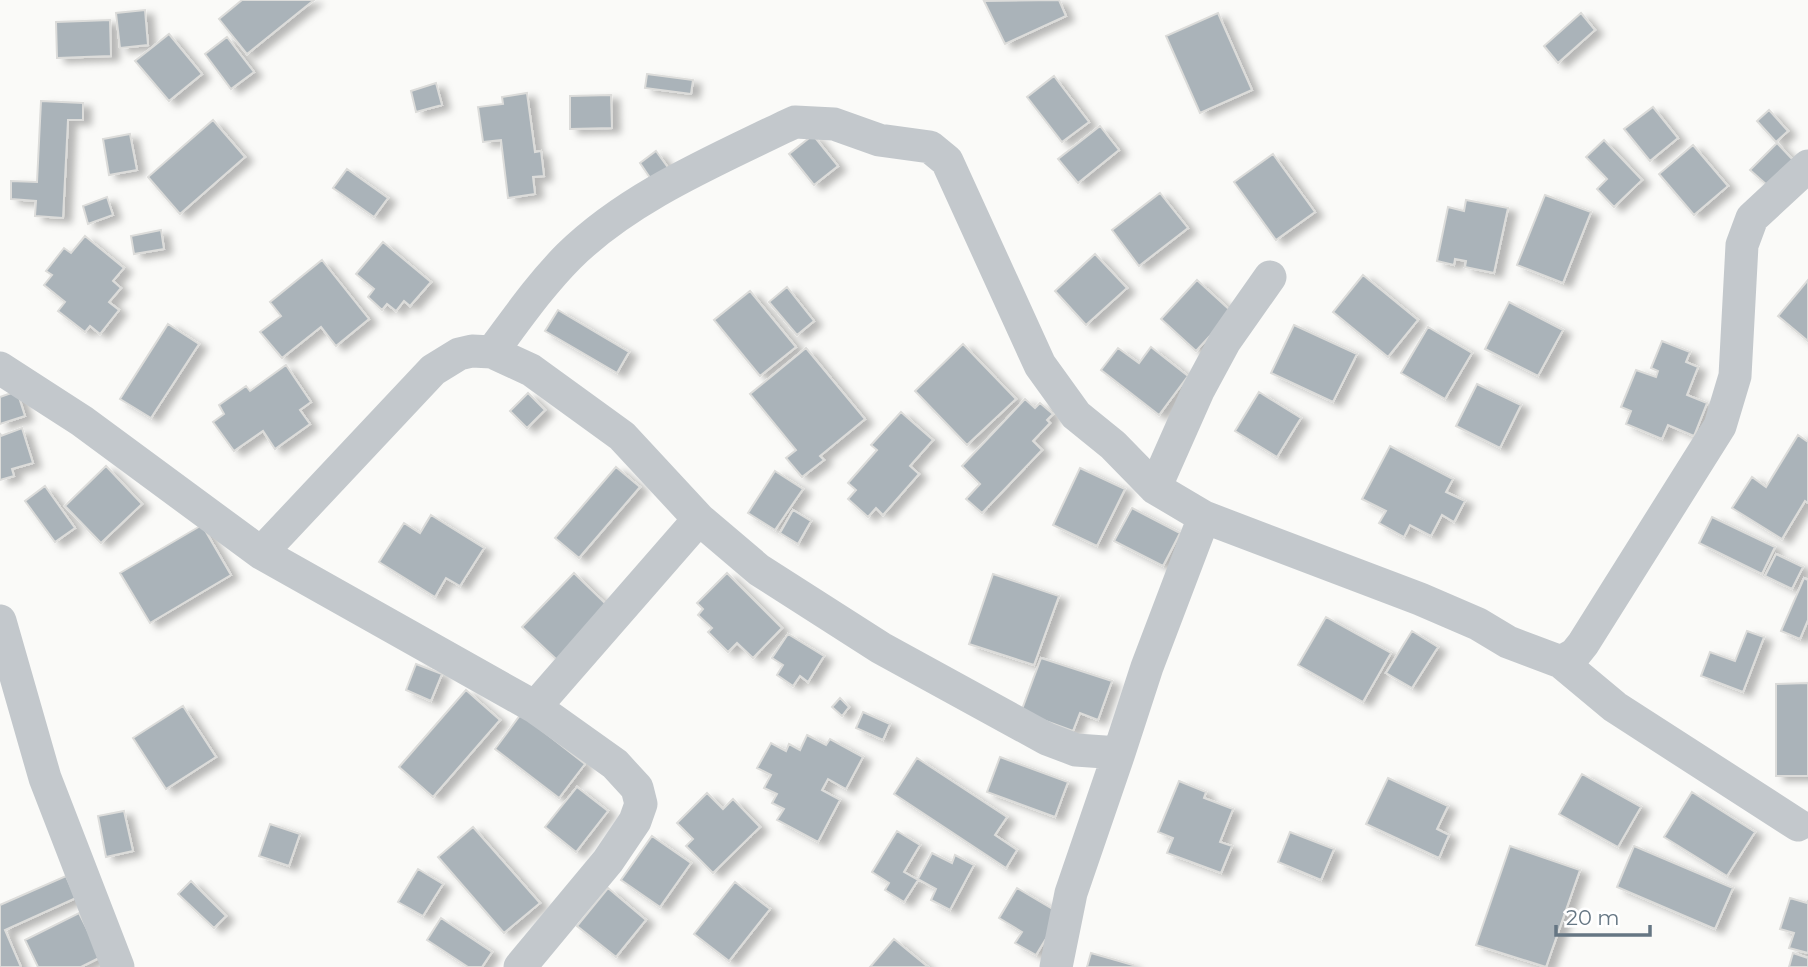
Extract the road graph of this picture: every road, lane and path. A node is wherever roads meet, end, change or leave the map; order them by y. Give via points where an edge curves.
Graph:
1 (1808, 166) edge
2 (1270, 277) dead end
3 (492, 352) junction
4 (0, 368) edge
5 (1155, 488) junction
6 (1204, 517) junction
7 (699, 519) junction
8 (261, 553) junction
9 (0, 621) edge
10 (1561, 662) junction
11 (535, 707) junction
12 (1119, 754) junction
13 (1798, 825) dead end
14 (118, 967) edge
15 (520, 967) edge
16 (1056, 967) edge

1 - 10 street via 1752,218 1742,245 1735,376 1720,426 1583,643
2 - 5 street via 1224,341
3 - 5 street via 569,256 631,209 783,127 814,121 834,124 879,140 930,146 940,152 988,244 1040,365 1076,415
3 - 7 street via 531,370 622,436
3 - 8 street via 459,354 433,370
4 - 8 street via 82,421
5 - 6 street
6 - 10 street via 1420,599
6 - 12 street
7 - 11 street
7 - 12 street via 759,570 881,648 1047,739 1076,750
8 - 11 street
9 - 14 street via 45,778
10 - 13 street via 1615,707
11 - 15 street via 615,764 637,788 641,804 608,861
12 - 16 street via 1071,893

